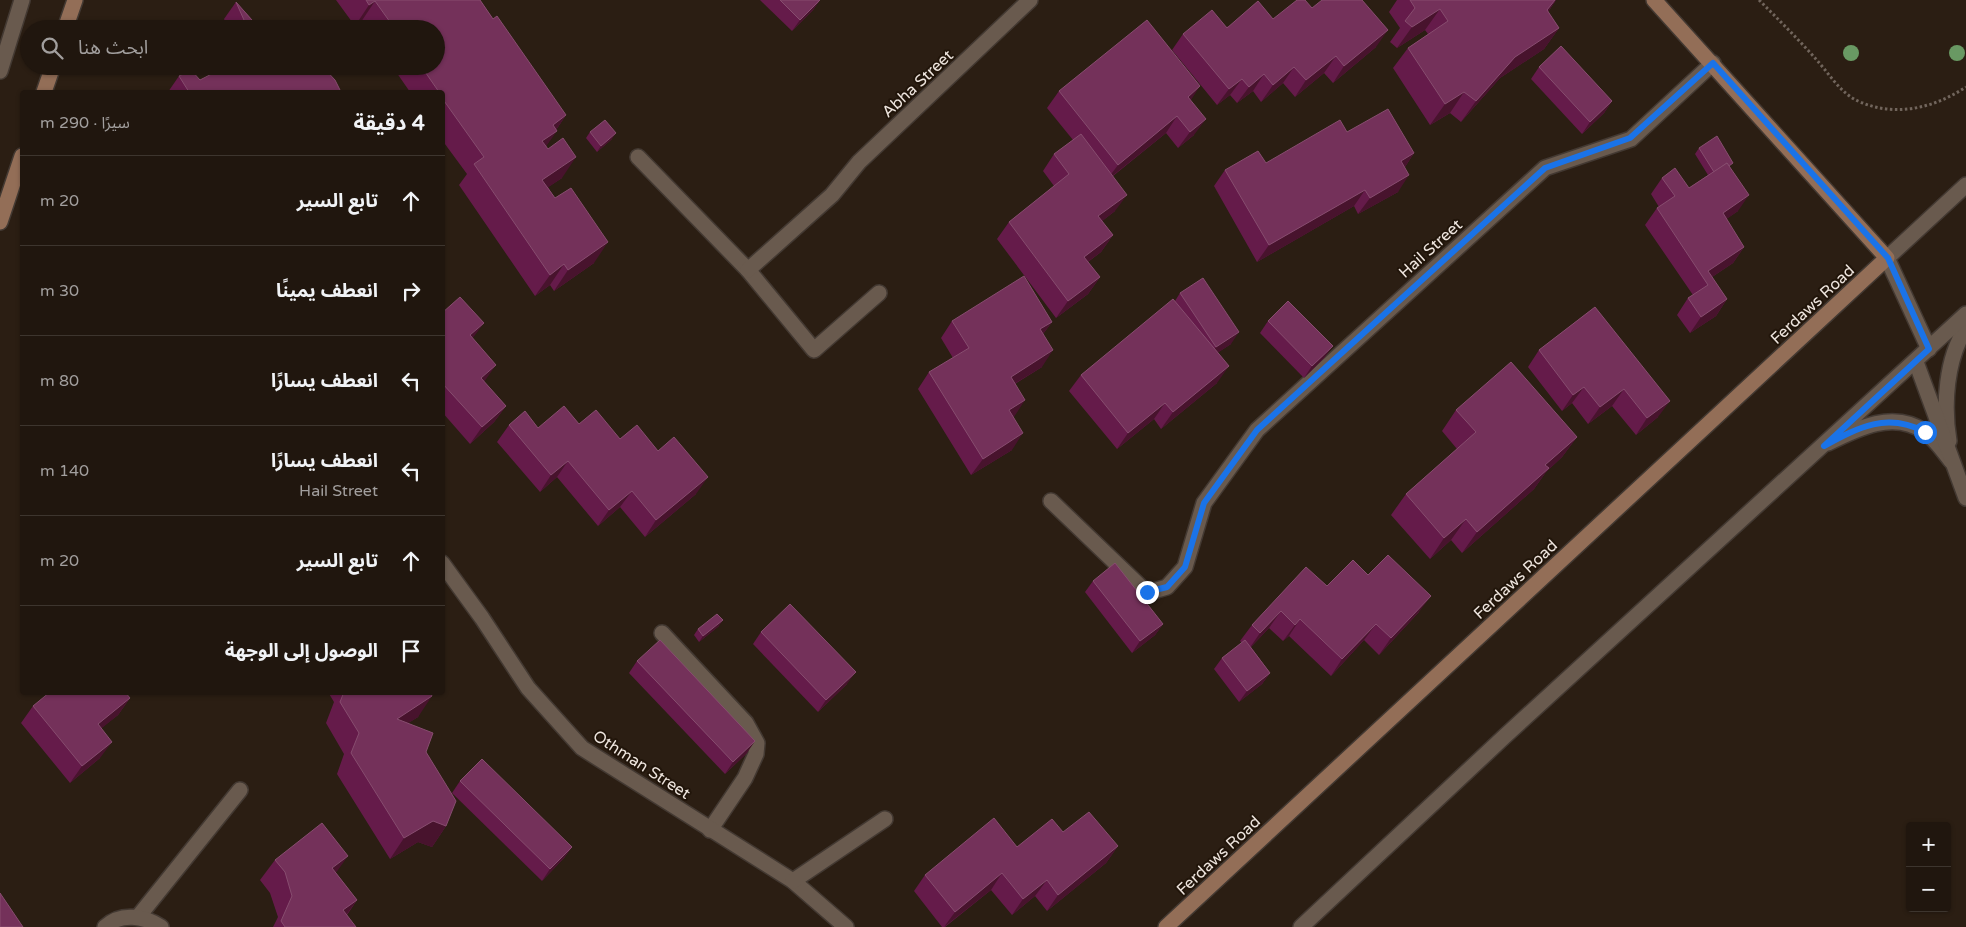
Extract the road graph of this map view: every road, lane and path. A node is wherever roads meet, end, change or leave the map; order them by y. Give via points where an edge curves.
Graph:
1 (22, 0) edge
2 (75, 0) edge
3 (1030, 0) edge
4 (1654, 0) edge
5 (1759, 0) edge
6 (69, 20) edge
7 (1713, 63) junction
8 (0, 71) edge
9 (50, 75) edge
10 (1966, 87) edge
11 (45, 90) edge
12 (638, 158) dead end
13 (20, 162) edge
14 (1966, 185) edge
15 (0, 222) edge
16 (1888, 258) junction
17 (748, 270) junction
18 (879, 293) dead end
19 (1966, 314) edge
20 (1966, 328) edge
21 (1929, 349) junction
22 (1916, 362) junction
23 (1824, 446) junction
24 (1953, 464) junction
25 (1966, 498) edge
26 (1051, 501) dead end
27 (445, 567) edge
28 (662, 633) dead end
29 (240, 790) dead end
30 (885, 819) dead end
31 (710, 830) junction
32 (793, 881) junction
33 (138, 917) junction
34 (105, 927) edge
35 (161, 927) edge
36 (846, 927) edge
37 (1166, 927) edge
38 (1301, 927) edge

1 - 8 street
2 - 6 street
3 - 17 street, Abha Street via 859,162 832,195
4 - 7 street
5 - 10 path via 1857,101 1880,108 1904,110 1934,105
7 - 16 street
7 - 26 street, Hail Street via 1630,138 1545,168 1257,430 1204,503 1185,567 1167,587 1147,592
9 - 11 street
12 - 17 street
13 - 15 street
14 - 16 street
16 - 21 street
16 - 37 street, Ferdaws Road
17 - 18 street via 814,350
19 - 21 street
20 - 24 street via 1953,360 1947,390 1946,425
21 - 22 street
22 - 23 street
22 - 24 street
23 - 24 street via 1855,430 1890,421 1912,425 1925,432
23 - 38 street
24 - 25 street
27 - 31 street, Othman Street via 528,688 582,748
28 - 31 street via 746,723 757,743 756,754 745,778
29 - 33 street
30 - 32 street
31 - 32 street, Othman Street
32 - 36 street, Othman Street
33 - 34 street via 123,918
33 - 35 street

